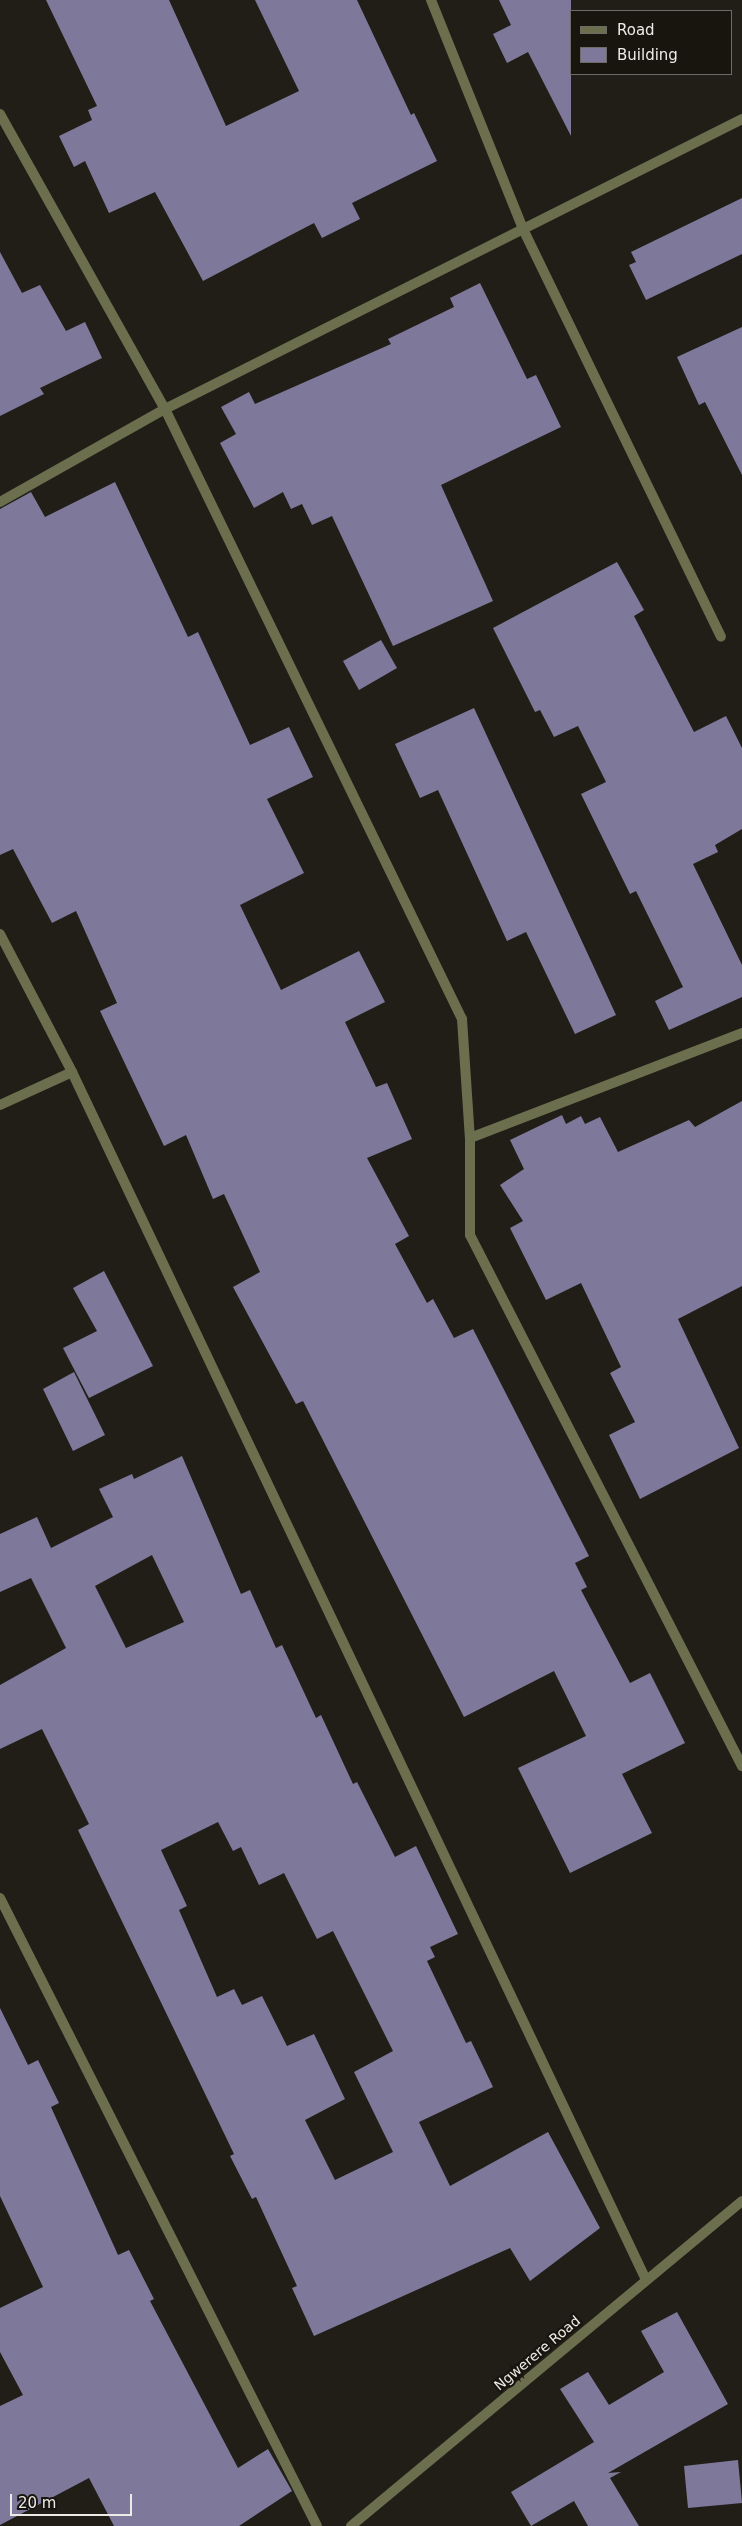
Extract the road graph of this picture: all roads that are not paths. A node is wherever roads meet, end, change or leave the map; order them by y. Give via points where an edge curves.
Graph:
1 (431, 0) edge
2 (0, 114) edge
3 (742, 119) edge
4 (523, 229) junction
5 (165, 409) junction
6 (0, 502) edge
7 (721, 636) dead end
8 (0, 934) edge
9 (742, 1033) edge
10 (72, 1072) junction
11 (0, 1105) edge
12 (470, 1138) junction
13 (742, 1766) edge
14 (0, 1898) edge
15 (742, 2201) edge
16 (646, 2280) junction
17 (317, 2526) edge
18 (351, 2526) edge

1 - 4 street
2 - 5 street
3 - 4 street
4 - 5 street
4 - 7 street
5 - 6 street
5 - 12 street via 462,1019
8 - 10 street
9 - 12 street
10 - 11 street
10 - 16 street
12 - 13 street via 470,1236
14 - 17 street
15 - 16 street, Ngwerere Road
16 - 18 street, Ngwerere Road

